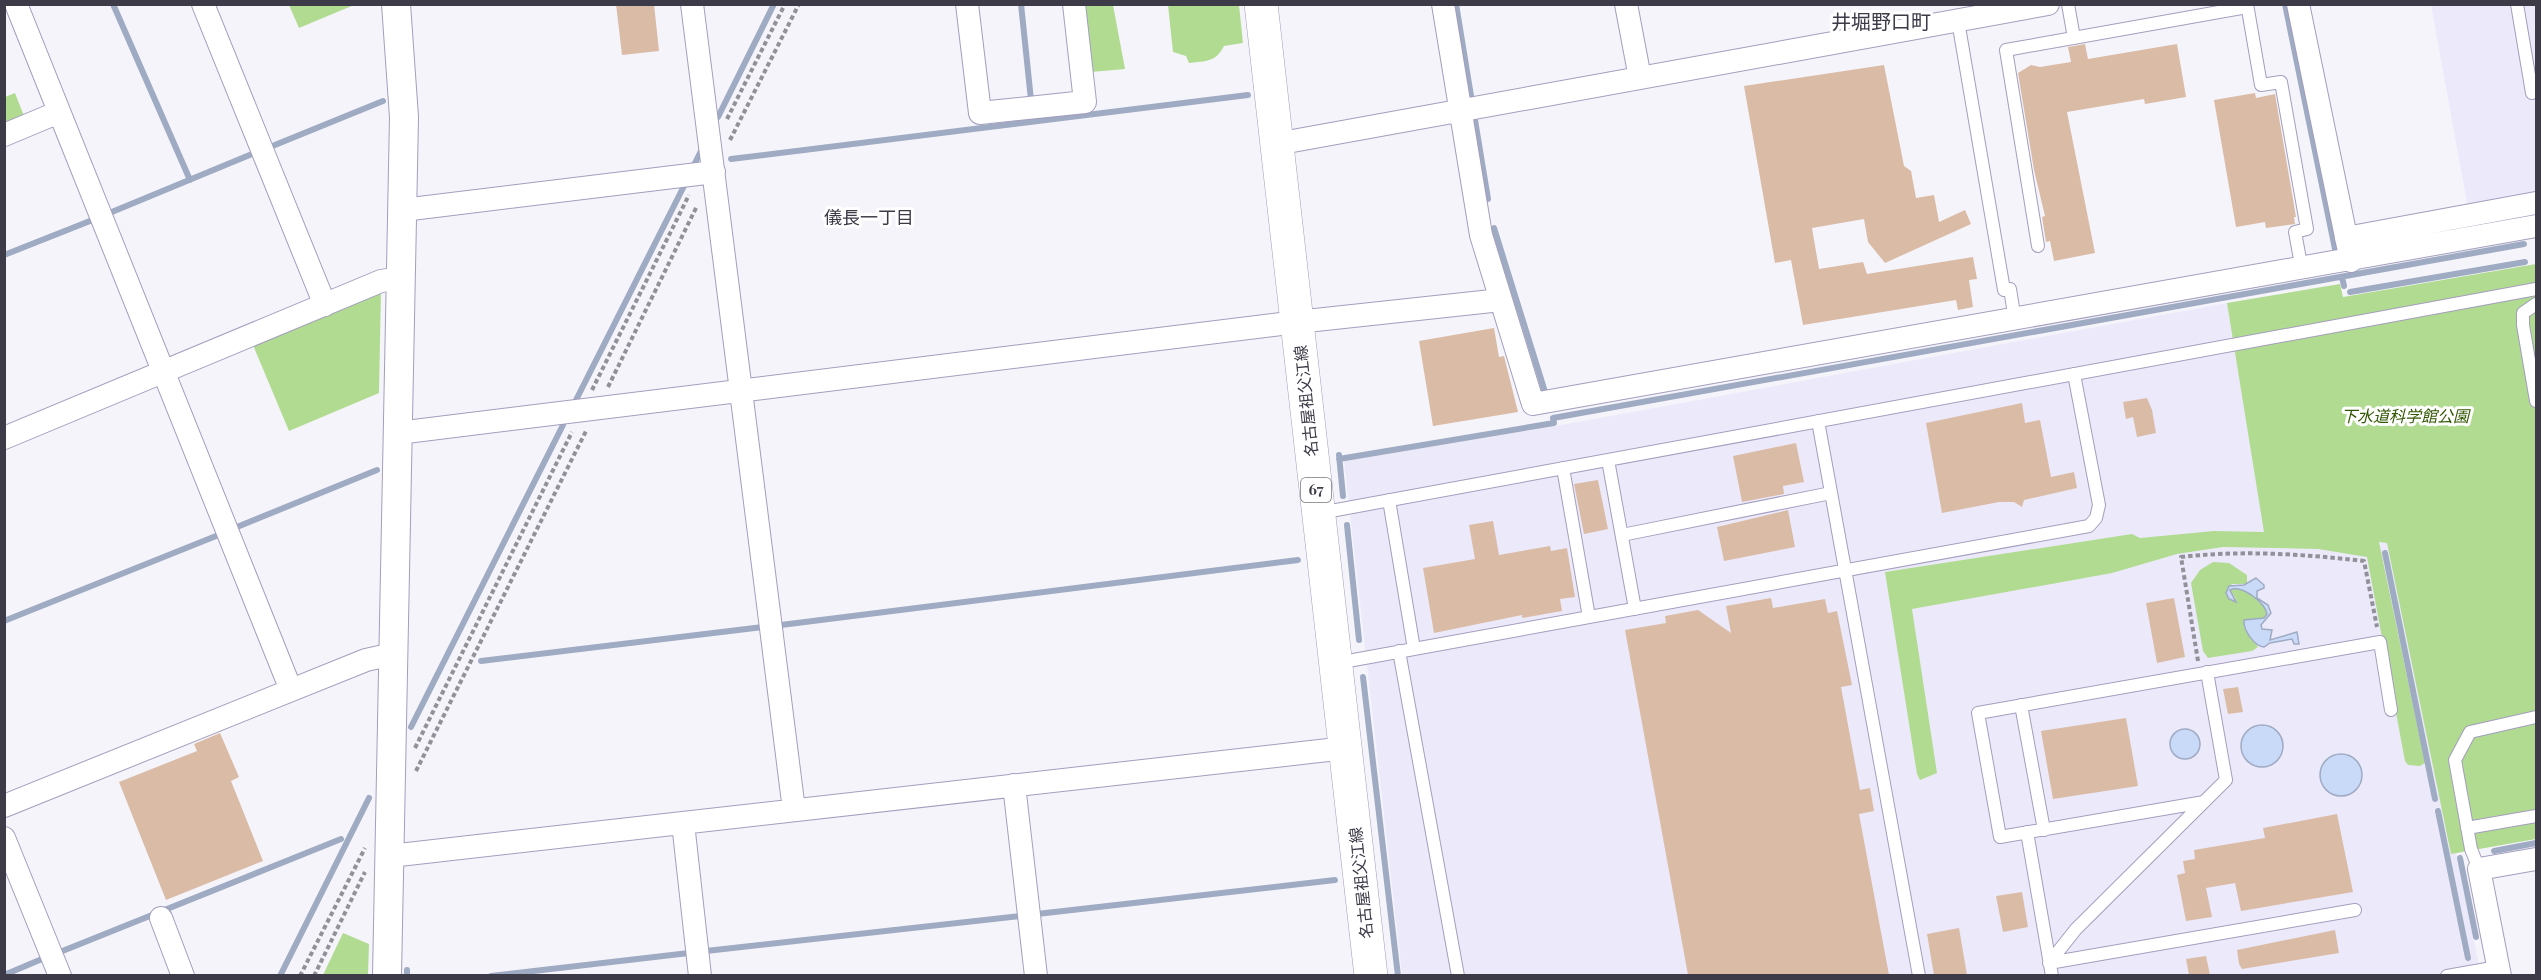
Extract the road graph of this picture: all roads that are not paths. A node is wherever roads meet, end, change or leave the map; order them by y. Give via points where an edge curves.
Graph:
1 (16, 4) edge
2 (203, 4) edge
3 (396, 4) edge
4 (692, 4) edge
5 (967, 4) edge
6 (1074, 4) edge
7 (1261, 4) edge
8 (1443, 4) edge
9 (1626, 4) edge
10 (2048, 4) edge
11 (2068, 4) edge
12 (2298, 4) edge
13 (2517, 4) edge
14 (2247, 6) edge
15 (1958, 21) junction
16 (2074, 38) junction
17 (1640, 78) junction
18 (2532, 93) dead end
19 (1461, 110) junction
20 (59, 112) junction
21 (4, 135) edge
22 (1276, 144) junction
23 (708, 166) junction
24 (2536, 203) edge
25 (403, 210) junction
26 (2536, 226) edge
27 (2346, 238) junction
28 (2038, 246) dead end
29 (2351, 261) junction
30 (2302, 270) junction
31 (401, 278) junction
32 (2536, 289) edge
33 (1501, 300) junction
34 (2536, 304) edge
35 (325, 305) junction
36 (2015, 320) junction
37 (1297, 322) junction
38 (164, 374) junction
39 (2074, 374) junction
40 (742, 391) junction
41 (2536, 401) edge
42 (1818, 421) junction
43 (398, 433) junction
44 (4, 438) edge
45 (1608, 460) junction
46 (1563, 468) junction
47 (1831, 493) junction
48 (1389, 500) junction
49 (1318, 513) junction
50 (1622, 535) junction
51 (1846, 570) junction
52 (1635, 609) junction
53 (1589, 617) junction
54 (1414, 649) junction
55 (1399, 651) junction
56 (393, 654) junction
57 (1337, 663) junction
58 (2204, 673) junction
59 (291, 690) junction
60 (2021, 705) junction
61 (2391, 710) dead end
62 (2536, 717) edge
63 (1346, 748) junction
64 (1014, 786) junction
65 (2204, 802) junction
66 (4, 806) edge
67 (794, 810) junction
68 (2536, 816) edge
69 (683, 823) junction
70 (2467, 828) junction
71 (2044, 830) junction
72 (2027, 832) junction
73 (4, 838) edge
74 (377, 852) junction
75 (2536, 859) edge
76 (2479, 869) junction
77 (2355, 910) dead end
78 (161, 918) dead end
79 (2050, 969) edge
80 (2499, 971) edge
81 (60, 975) edge
82 (183, 975) edge
83 (387, 975) edge
84 (700, 975) edge
85 (1036, 975) edge
86 (1371, 975) edge
87 (1458, 975) edge
88 (1919, 975) edge
89 (2447, 975) edge

1 - 20 street
2 - 35 street
3 - 25 street via 404,117
4 - 23 street
5 - 6 street via 980,113 1085,102
7 - 22 main road, 名古屋祖父江線 / 67
8 - 19 street
9 - 17 street
10 - 15 street
11 - 16 lane
12 - 27 street
13 - 18 lane
14 - 16 lane
14 - 30 lane via 2261,85 2281,82 2307,230 2295,232
15 - 17 street
15 - 36 lane via 2004,290 2010,289
16 - 28 lane via 2006,50
17 - 19 street
19 - 22 street
19 - 33 street via 1481,235
20 - 21 street
20 - 38 street
22 - 37 main road, 名古屋祖父江線 / 67
23 - 25 street
23 - 40 street
24 - 27 street
25 - 31 street
26 - 29 street
27 - 29 street
29 - 30 street
30 - 36 street
31 - 35 street via 381,281
31 - 43 street
32 - 39 lane
33 - 36 street via 1533,404
33 - 37 street
34 - 41 lane via 2523,313
35 - 38 street
37 - 40 street
37 - 49 main road, 名古屋祖父江線 / 67
38 - 44 street
38 - 59 street
39 - 42 lane
39 - 51 lane via 2099,505 2097,518 2089,526
40 - 43 street
40 - 67 street
42 - 45 lane
42 - 47 lane
43 - 56 street
45 - 46 lane
45 - 50 lane
46 - 48 lane
46 - 53 lane
47 - 50 lane
47 - 51 lane
48 - 49 lane
48 - 54 lane
49 - 57 main road, 名古屋祖父江線 / 67
50 - 52 lane
51 - 52 lane
51 - 88 lane
52 - 53 lane
53 - 54 lane
54 - 55 lane
55 - 57 lane
55 - 87 lane
56 - 59 street via 366,660
56 - 74 street
57 - 63 main road, 名古屋祖父江線 / 67
58 - 60 lane
58 - 61 lane via 2379,642
58 - 65 lane via 2226,780
59 - 66 street
60 - 71 lane
60 - 72 lane via 1978,712 2000,837
62 - 70 lane via 2483,727 2470,732 2460,746 2454,760
63 - 64 street
63 - 86 main road, 名古屋祖父江線 / 67
64 - 67 street
64 - 85 street
65 - 71 lane
65 - 79 lane via 2076,929
67 - 69 street
68 - 70 lane
69 - 74 street
69 - 84 street
70 - 76 lane
71 - 72 lane
72 - 79 lane
73 - 81 street
74 - 83 street
75 - 76 street
76 - 80 street
77 - 79 lane
78 - 82 street
80 - 89 lane

